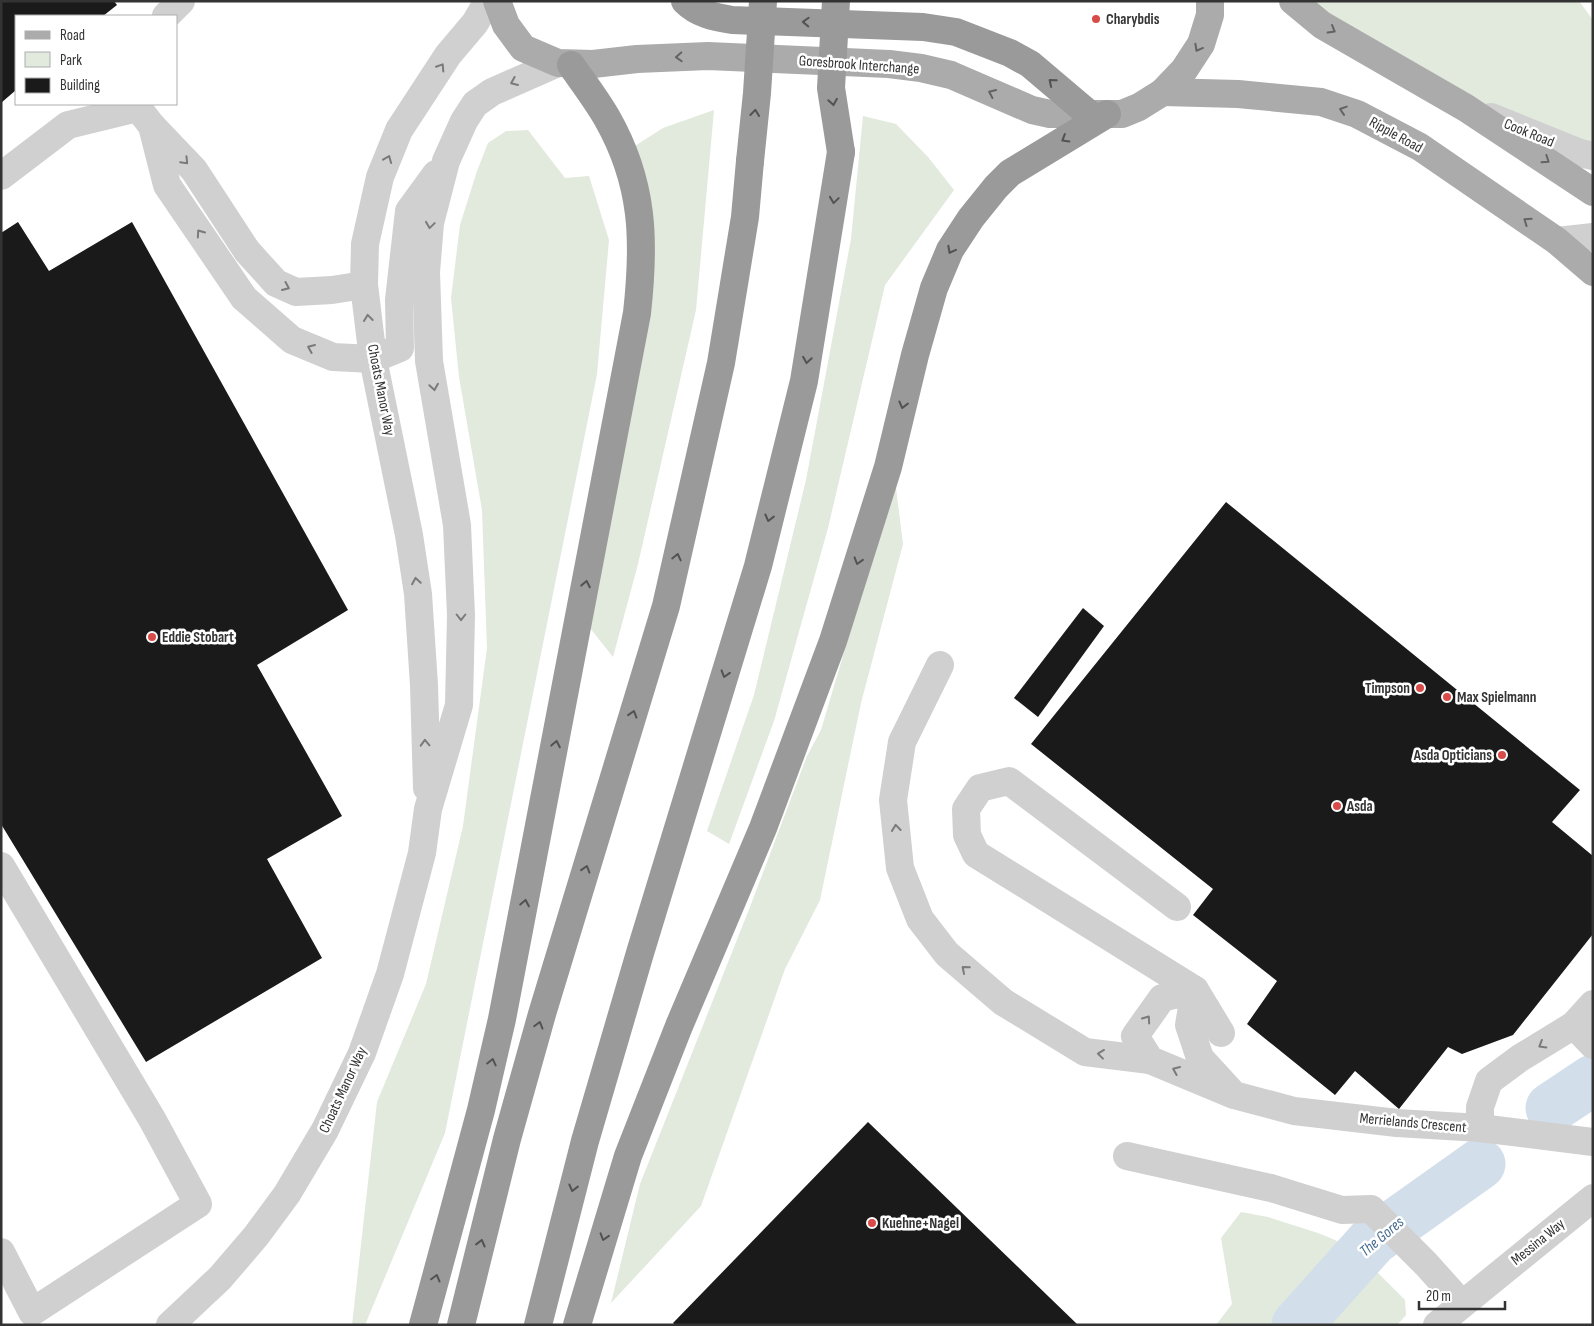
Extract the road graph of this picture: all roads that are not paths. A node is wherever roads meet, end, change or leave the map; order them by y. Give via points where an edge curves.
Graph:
1 (181, 1) edge
2 (488, 1) edge
3 (497, 1) edge
4 (685, 1) edge
5 (763, 1) edge
6 (836, 1) edge
7 (1210, 1) edge
8 (1293, 1) edge
9 (167, 15) edge
10 (564, 64) junction
11 (1163, 92) junction
12 (1466, 108) junction
13 (143, 112) edge
14 (1098, 114) junction
15 (1593, 156) edge
16 (446, 161) junction
17 (1, 176) edge
18 (1593, 192) edge
19 (1593, 237) edge
20 (1557, 241) junction
21 (1593, 272) edge
22 (364, 285) junction
23 (373, 359) junction
24 (940, 665) dead end
25 (428, 810) junction
26 (1, 866) edge
27 (1177, 907) dead end
28 (1195, 990) junction
29 (1593, 1004) edge
30 (1574, 1025) junction
31 (1221, 1033) dead end
32 (1593, 1045) edge
33 (1150, 1060) junction
34 (1234, 1095) junction
35 (1480, 1128) junction
36 (1593, 1142) edge
37 (1127, 1156) dead end
38 (1593, 1198) edge
39 (1, 1252) edge
40 (1461, 1303) junction
41 (170, 1325) edge
42 (423, 1325) edge
43 (461, 1325) edge
44 (538, 1325) edge
45 (577, 1325) edge
46 (1436, 1325) edge

1 - 9 street
22 -> 2 street, Choats Manor Way via 365,244 372,208 380,177 399,130
3 - 10 main road, Goresbrook Interchange via 506,25 523,48
14 -> 4 highway via 1030,64 956,32 923,27 732,20 693,9
43 -> 5 highway, bridge via 542,1014 666,606 721,363 744,217
6 -> 44 highway, bridge via 830,88 840,152 804,381 758,566 585,1141
7 -> 11 main road, Goresbrook Interchange via 1210,15 1201,44 1184,70
8 -> 12 main road via 1322,25
14 -> 10 main road, Goresbrook Interchange via 1050,114 1032,110 951,75 897,65 708,56
10 -> 16 street, Choats Manor Way via 492,92 475,104
42 -> 10 highway via 502,1019 637,313 642,270 641,224 627,162 607,119
11 - 14 main road, Goresbrook Interchange via 1122,114
20 -> 11 main road, Ripple Road via 1420,147 1356,114 1320,102 1238,94
12 - 15 street, Cook Road
12 -> 18 main road
13 - 17 street via 68,125
13 -> 22 street via 194,170 247,251 276,282 296,292
23 -> 13 street via 332,357 292,340 244,298 167,185
14 -> 45 highway via 1010,173 971,218 950,250 934,288 888,467 833,641 763,828 628,1156
16 - 23 street via 409,211 399,300 400,348
16 -> 25 street, Choats Manor Way via 430,223 426,272 429,362 457,525 461,615 459,705
19 - 20 street
20 - 21 main road, Ripple Road
23 -> 22 street, Choats Manor Way
25 -> 23 street, Choats Manor Way via 418,594
33 -> 24 street, Merrielands Crescent via 1085,1052 1002,1002 947,954 920,920 900,868 892,800 902,742
25 - 41 street, Choats Manor Way via 422,853 390,974 362,1053 325,1130 287,1194 256,1236 220,1278
26 - 39 street via 152,1119 198,1204 32,1312
27 - 28 street via 1009,781 980,788 966,809 967,835 976,854
28 - 31 street
33 -> 28 street via 1135,1036 1162,998
28 - 34 street via 1189,1024 1200,1058
29 - 30 street
30 - 32 street
30 -> 35 street via 1489,1081 1480,1107
34 -> 33 street, Merrielands Crescent
34 - 35 street, Merrielands Crescent via 1294,1111 1397,1123
35 - 36 street, Merrielands Crescent
37 - 40 street via 1271,1188 1342,1210 1371,1209
38 - 40 street, Messina Way
40 - 46 street, Messina Way

